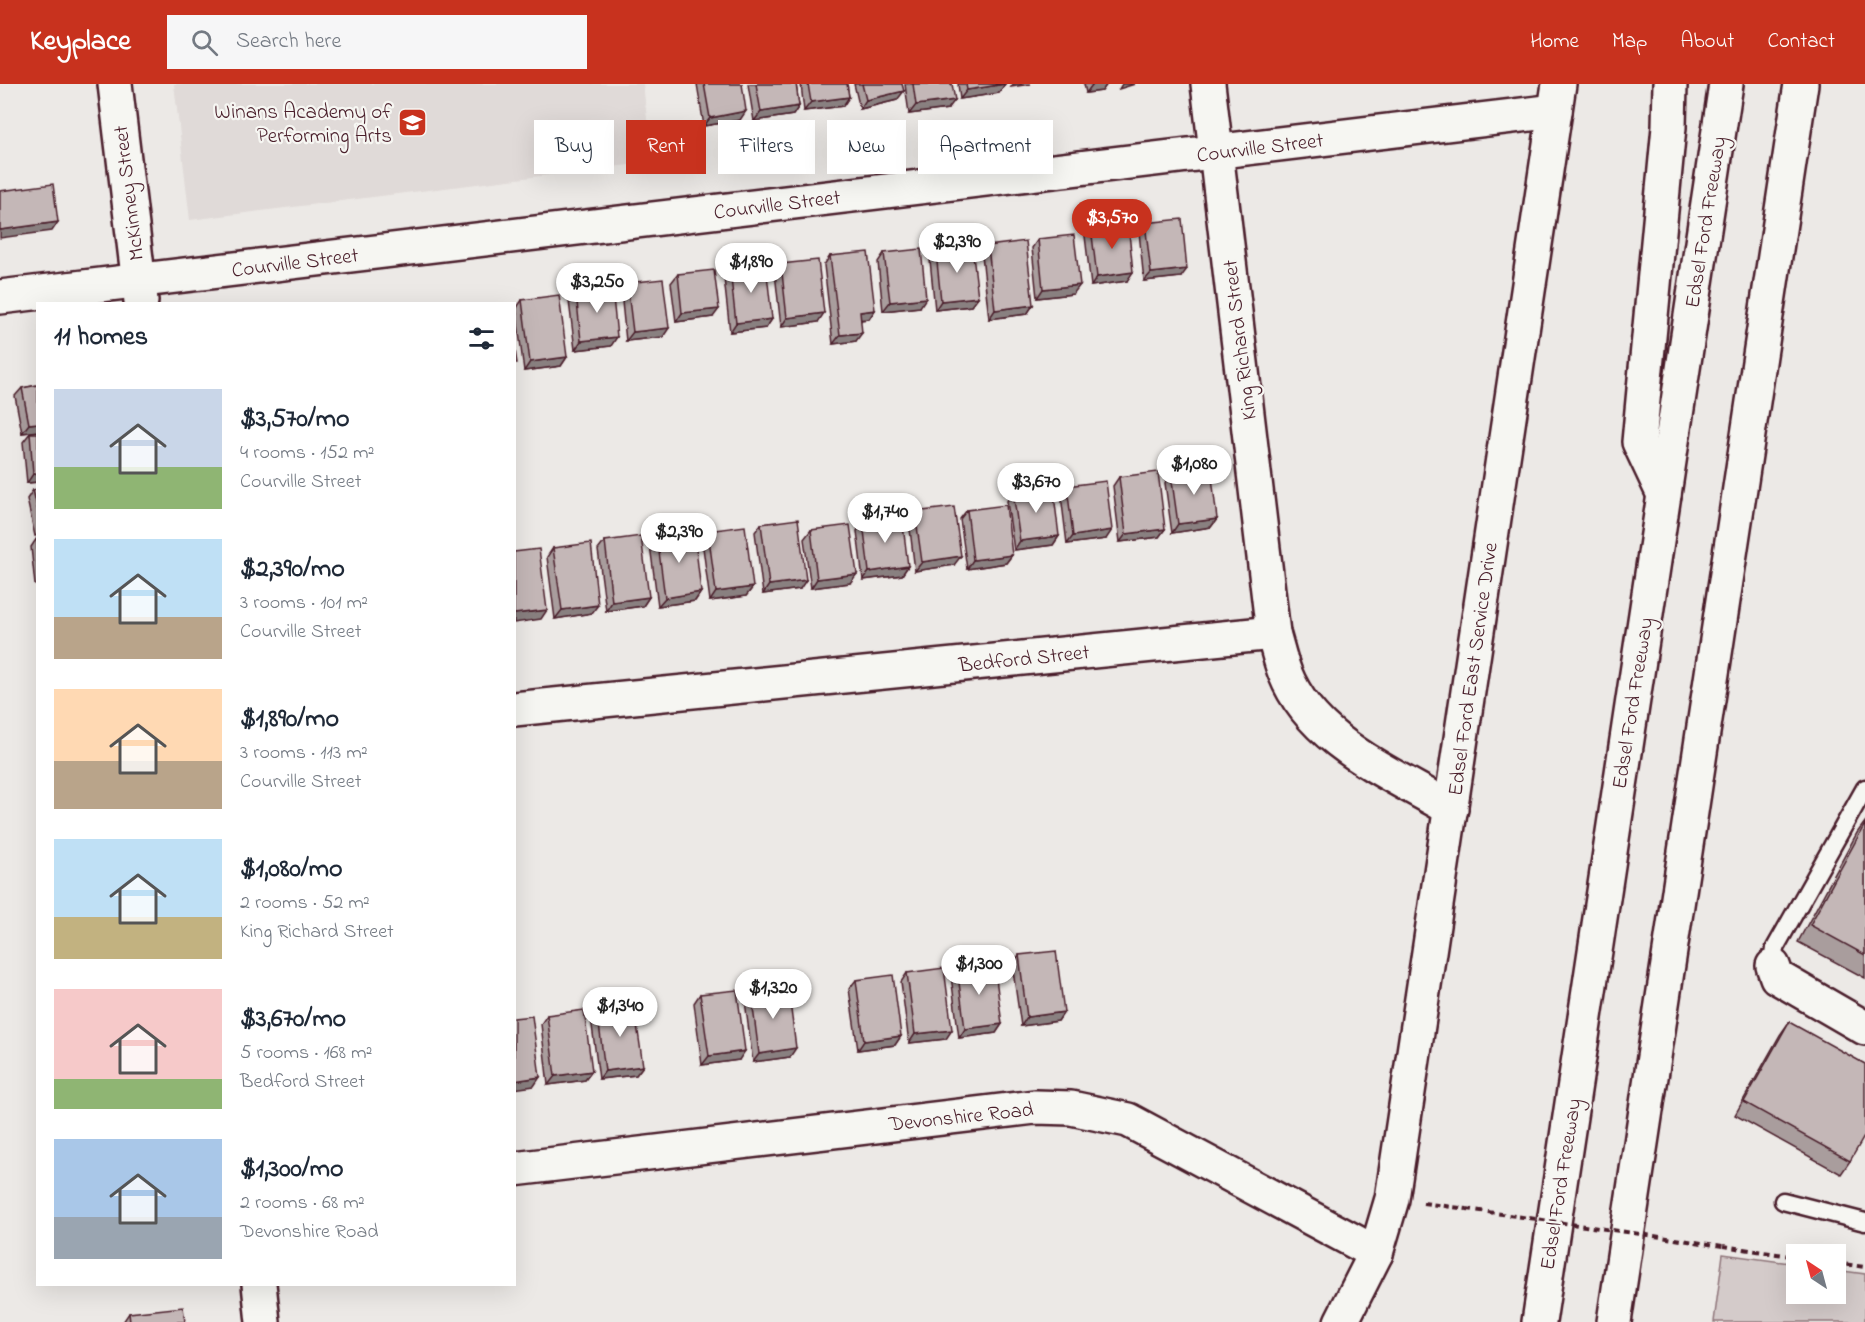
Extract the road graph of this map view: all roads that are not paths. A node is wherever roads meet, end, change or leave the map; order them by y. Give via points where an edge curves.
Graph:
1 (115, 84) edge
2 (1209, 84) edge
3 (1670, 84) edge
4 (1726, 84) edge
5 (1801, 84) edge
6 (1557, 98) edge
7 (1217, 152) junction
8 (140, 292) edge
9 (0, 297) edge
10 (1664, 495) junction
11 (1273, 633) junction
12 (516, 709) edge
13 (1865, 788) edge
14 (1451, 809) junction
15 (1773, 966) joint
16 (1865, 1028) edge
17 (516, 1169) edge
18 (1783, 1202) dead end
19 (1865, 1222) edge
20 (1376, 1253) junction
21 (259, 1286) edge
22 (263, 1322) edge
23 (1341, 1322) edge
24 (1539, 1322) edge
25 (1614, 1322) edge

1 - 8 main road, McKinney Street
2 - 7 main road, King Richard Street
3 - 10 main road via 1639,442
4 - 10 main road, Edsel Ford Freeway
5 - 25 main road
6 - 7 main road, Courville Street
6 - 14 main road, Edsel Ford East Service Drive
7 - 8 main road, Courville Street
7 - 11 main road, King Richard Street
8 - 9 main road, Courville Street
10 - 24 main road, Edsel Ford Freeway
11 - 12 main road, Bedford Street
11 - 14 main road via 1285,674 1307,711 1338,742
13 - 15 lane via 1775,948
14 - 20 main road, Edsel Ford East Service Drive via 1392,1199
15 - 16 main road via 1777,977
17 - 20 main road, Devonshire Road via 1035,1107 1071,1108 1128,1120
18 - 19 lane
20 - 23 main road, Edsel Ford East Service Drive
21 - 22 main road

